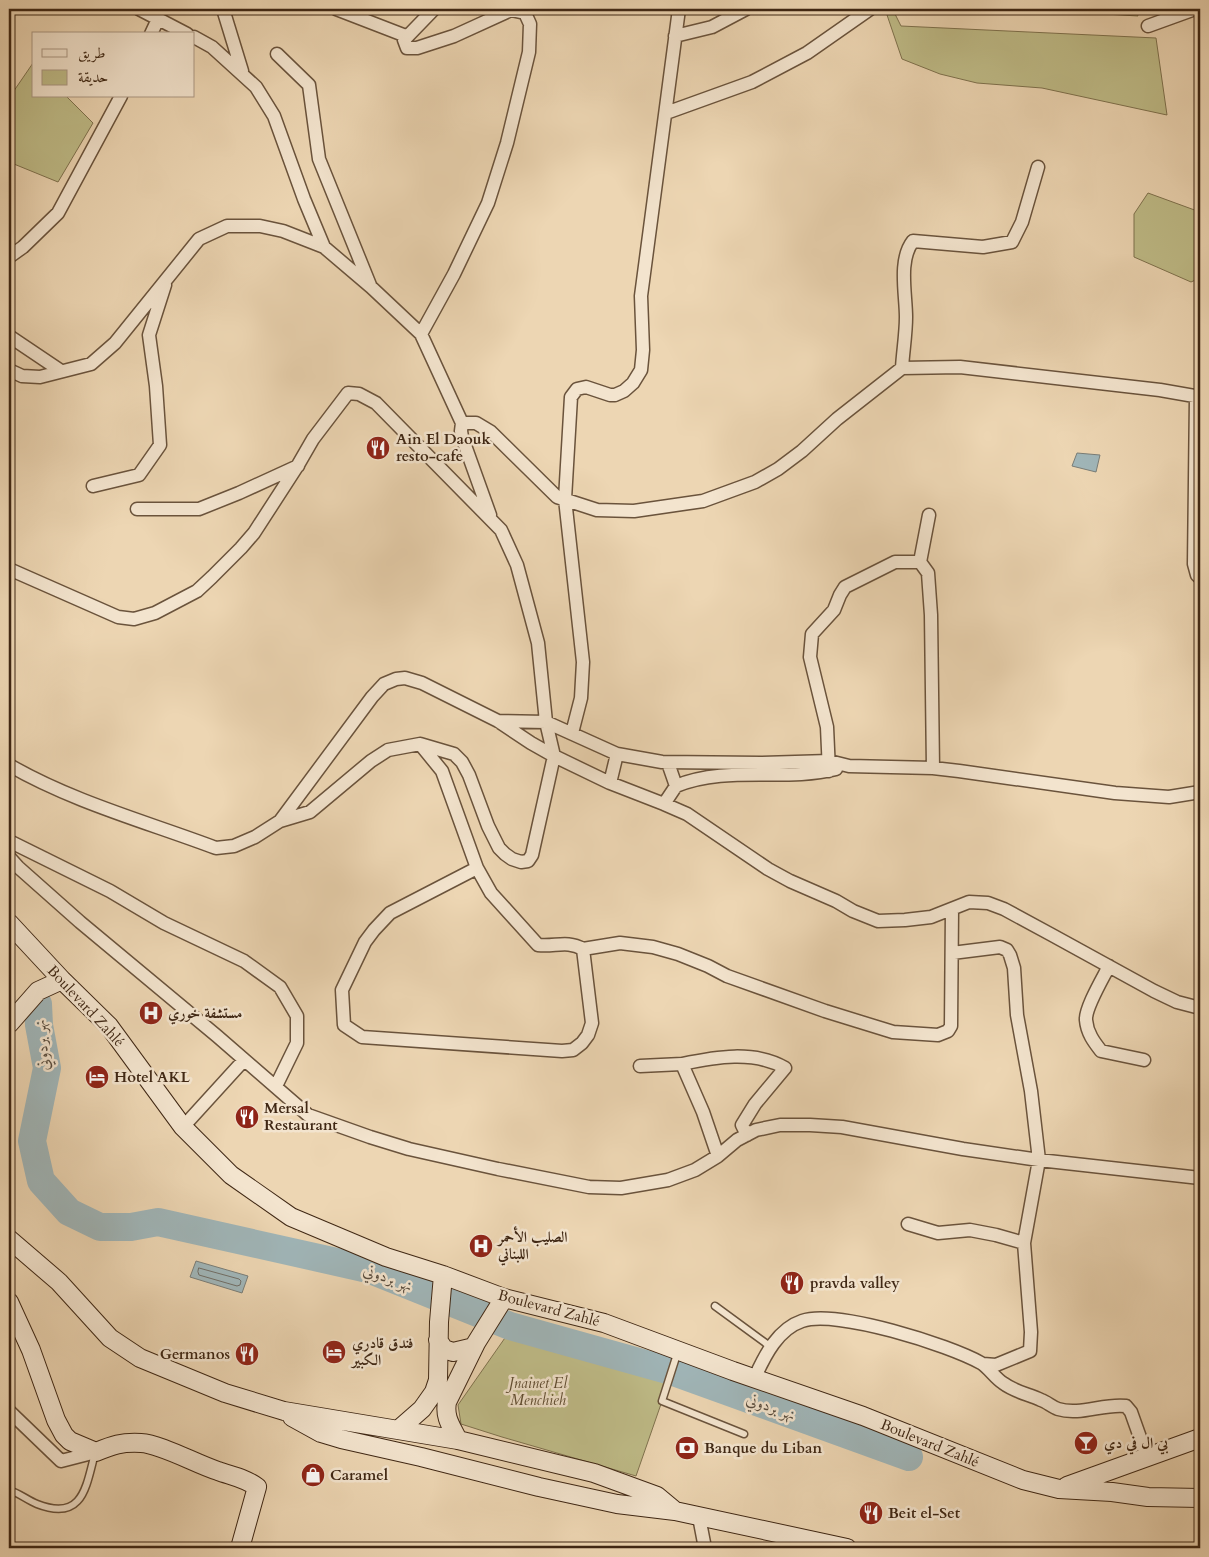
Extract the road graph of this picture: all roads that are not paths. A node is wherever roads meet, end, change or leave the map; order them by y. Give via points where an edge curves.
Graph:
1 (139, 9) edge
2 (223, 9) edge
3 (336, 9) edge
4 (434, 9) edge
5 (679, 9) edge
6 (746, 9) edge
7 (870, 9) edge
8 (1195, 9) edge
9 (528, 11) edge
10 (158, 19) junction
11 (1148, 26) dead end
12 (152, 32) edge
13 (183, 32) edge
14 (406, 36) junction
15 (675, 36) junction
16 (195, 38) edge
17 (277, 54) dead end
18 (242, 73) junction
19 (120, 98) edge
20 (666, 113) junction
21 (1038, 167) dead end
22 (324, 247) junction
23 (9, 256) edge
24 (168, 276) junction
25 (371, 287) junction
26 (421, 334) junction
27 (9, 336) edge
28 (902, 368) junction
29 (9, 370) edge
30 (61, 372) junction
31 (1198, 397) edge
32 (462, 424) junction
33 (298, 465) junction
34 (93, 486) dead end
35 (565, 499) junction
36 (137, 509) dead end
37 (929, 516) dead end
38 (492, 519) junction
39 (920, 562) junction
40 (9, 569) edge
41 (1200, 578) edge
42 (498, 721) junction
43 (546, 722) junction
44 (572, 733) junction
45 (420, 744) junction
46 (617, 754) junction
47 (554, 756) junction
48 (668, 763) junction
49 (9, 765) edge
50 (829, 766) junction
51 (933, 768) junction
52 (610, 783) junction
53 (676, 786) junction
54 (1200, 792) edge
55 (664, 804) junction
56 (280, 821) junction
57 (9, 841) edge
58 (9, 857) edge
59 (476, 868) junction
60 (952, 909) junction
61 (9, 923) edge
62 (583, 949) junction
63 (952, 953) junction
64 (1108, 966) junction
65 (62, 980) junction
66 (1200, 1008) edge
67 (9, 1024) edge
68 (244, 1060) junction
69 (1144, 1060) dead end
70 (682, 1064) junction
71 (640, 1066) dead end
72 (276, 1086) junction
73 (183, 1127) junction
74 (747, 1135) junction
75 (718, 1156) junction
76 (1039, 1160) junction
77 (1200, 1178) edge
78 (908, 1224) dead end
79 (9, 1239) edge
80 (1024, 1243) junction
81 (443, 1283) junction
82 (9, 1302) edge
83 (501, 1302) junction
84 (715, 1306) dead end
85 (438, 1338) junction
86 (475, 1345) junction
87 (770, 1347) junction
88 (676, 1357) junction
89 (983, 1364) junction
90 (755, 1377) junction
91 (9, 1411) edge
92 (284, 1411) junction
93 (398, 1430) junction
94 (744, 1434) dead end
95 (1200, 1438) edge
96 (458, 1440) junction
97 (96, 1452) junction
98 (1147, 1457) junction
99 (1059, 1489) junction
100 (9, 1490) edge
101 (1200, 1498) edge
102 (675, 1511) junction
103 (699, 1517) junction
104 (240, 1548) edge
105 (705, 1548) edge
106 (841, 1548) edge

1 - 10 street
2 - 18 street
3 - 14 street
4 - 14 street
5 - 15 street
6 - 15 street via 712,27
7 - 20 street via 807,52 752,82
8 - 11 street
9 - 14 street via 511,10 454,36 417,48 407,48
9 - 26 street via 529,52 507,142 488,202
10 - 12 street
10 - 13 street
15 - 20 street
16 - 18 street via 212,47
17 - 25 street via 309,85 319,159
18 - 22 street via 256,87 274,116
19 - 23 street via 58,214
20 - 35 street via 641,296 641,370 633,383 615,395 586,387 577,389 570,397
21 - 28 street via 1022,222 1012,242 983,247 913,241 907,248
22 - 24 street via 260,226 227,226 199,239
22 - 25 street
24 - 30 street via 115,343 90,364
24 - 34 street via 149,335 160,445 139,475
25 - 26 street
26 - 32 street
27 - 30 street
28 - 31 street via 960,367
28 - 35 street via 802,451 755,482 703,501 634,511 597,510
29 - 30 street via 22,376 40,378
31 - 41 street via 1194,564
32 - 35 street via 476,423 491,432 557,497
32 - 38 street via 462,437
33 - 36 street via 198,509
33 - 38 street via 313,439 348,394 359,394 376,403
33 - 40 street via 241,548 197,591 155,613 134,619 118,617
35 - 44 street via 583,662 581,698
37 - 39 street
38 - 43 street via 501,530 516,565 538,643
39 - 50 street via 895,562 850,583 844,588 834,610 812,634 810,657 827,727
39 - 51 street via 928,573 931,615
42 - 43 street
42 - 47 street
42 - 56 street via 422,683 405,678 384,684
43 - 44 street
43 - 47 street
44 - 46 street
45 - 47 street via 454,754 462,762 499,848 512,859 522,862 528,861 532,855
45 - 56 street via 388,750 310,812
45 - 59 street via 442,771
46 - 48 street
46 - 52 street
47 - 52 street
48 - 50 street
48 - 53 street
49 - 56 street via 74,797 216,848 241,844
50 - 51 street
50 - 53 street via 690,780
51 - 54 street via 1115,794 1169,797
52 - 55 street
53 - 55 street
55 - 60 street via 687,814 790,882 836,901 853,912 878,921 930,917
57 - 72 street via 110,891 164,924 244,962 280,988 297,1016 297,1043
58 - 68 street via 80,922
59 - 62 street via 491,893 538,945 574,943
59 - 62 street via 390,913 374,930 342,990 344,1024 362,1037 568,1051 582,1043 592,1023
60 - 63 street
60 - 64 street via 969,902 988,903
61 - 65 main road, Boulevard Zahlé
62 - 63 street via 620,943 653,947 825,1012 893,1032 925,1035 943,1034 951,1026
63 - 76 street via 1000,947 1010,955
64 - 66 street via 1177,1002
64 - 69 street via 1086,1019 1090,1037 1101,1051
65 - 67 main road via 38,991
65 - 73 main road, Boulevard Zahlé via 109,1026
68 - 72 street
68 - 73 street
70 - 71 street
70 - 74 street via 742,1056 774,1062 785,1068 742,1125
70 - 75 street
72 - 75 street via 308,1115 370,1137 409,1149 589,1187 620,1188 668,1180 695,1170
73 - 81 main road, Boulevard Zahlé via 231,1175 291,1217
74 - 75 street
74 - 76 street via 780,1125 842,1127
76 - 77 street
76 - 80 street
78 - 80 street via 938,1233 970,1230
79 - 92 main road via 59,1282 110,1338 140,1358 225,1393
80 - 89 street via 1030,1351 996,1365
81 - 83 main road, Boulevard Zahlé
81 - 85 main road
82 - 97 main road via 64,1435
83 - 86 main road
83 - 88 main road, Boulevard Zahlé via 604,1323
84 - 87 lane
85 - 86 main road via 444,1349 453,1352
85 - 93 main road via 438,1380 434,1392 415,1416
86 - 96 main road via 447,1402 447,1418
87 - 89 street via 791,1326 809,1319 826,1319 865,1323 958,1352
87 - 90 street
88 - 90 main road, Boulevard Zahlé
88 - 94 lane via 662,1401
89 - 98 street via 1002,1383 1059,1409 1126,1406
90 - 99 main road, Boulevard Zahlé via 1023,1480
91 - 97 street via 62,1461
92 - 93 main road
92 - 102 main road via 296,1421 321,1432 358,1443 549,1490 617,1504
93 - 96 main road
95 - 98 main road
96 - 102 main road via 594,1473 657,1496
97 - 100 lane via 85,1491 73,1506 66,1509 37,1504
97 - 104 main road via 119,1443 141,1443 251,1482 257,1487
98 - 99 main road
99 - 101 main road, Boulevard Zahlé
102 - 103 main road
103 - 105 street
103 - 106 main road

